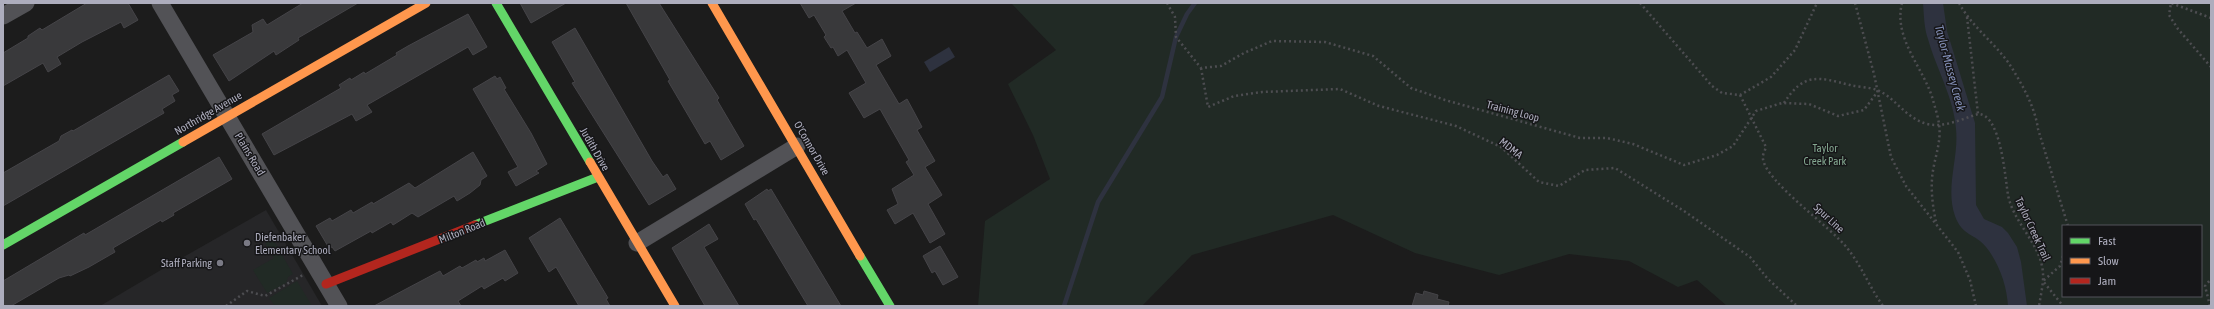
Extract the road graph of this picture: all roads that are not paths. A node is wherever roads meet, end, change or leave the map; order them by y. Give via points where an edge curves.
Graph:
1 (26, 3) edge
2 (160, 3) edge
3 (426, 3) edge
4 (496, 3) edge
5 (712, 3) edge
6 (3, 16) edge
7 (227, 116) junction
8 (797, 146) junction
9 (598, 177) junction
10 (637, 243) junction
11 (3, 245) edge
12 (326, 284) junction
13 (672, 305) edge
14 (339, 306) edge
15 (890, 306) edge

1 - 6 street
2 - 7 street, Plains Road
3 - 7 street, Northridge Avenue
4 - 9 street, Judith Drive
5 - 8 street, O'Connor Drive
7 - 11 street, Northridge Avenue
7 - 12 street, Plains Road
8 - 10 street
8 - 15 street, O'Connor Drive
9 - 10 street, Judith Drive
9 - 12 street, Milton Road
10 - 13 street, Judith Drive
12 - 14 street, Plains Road

